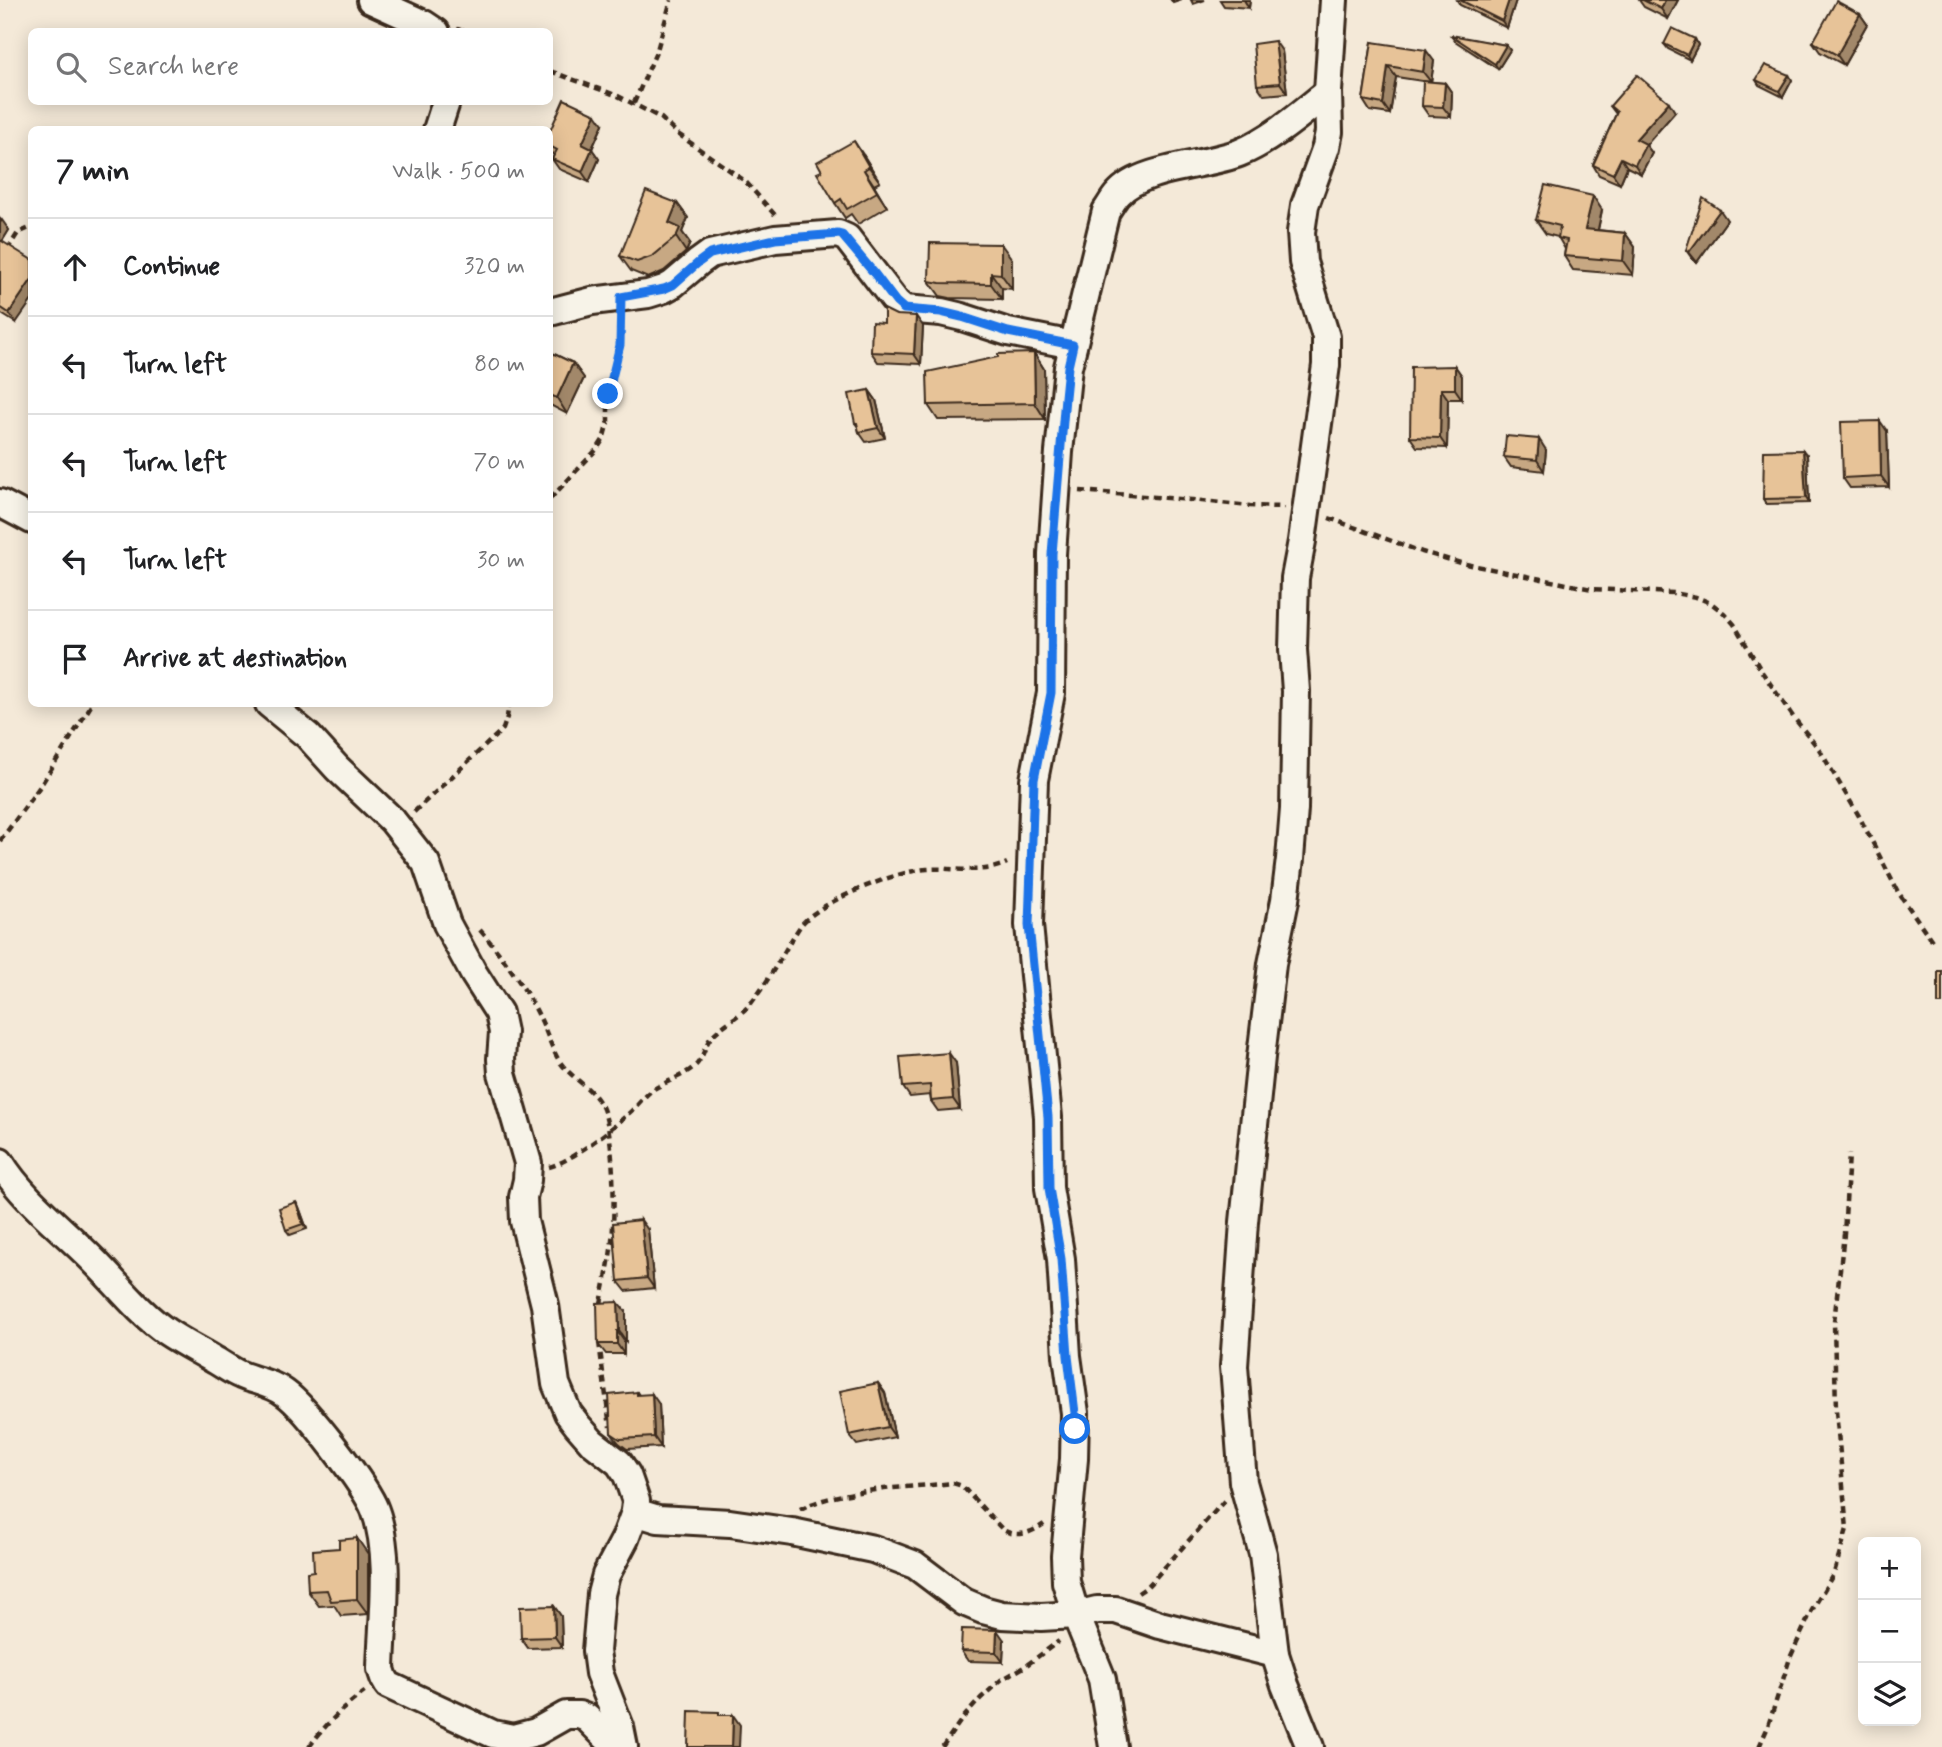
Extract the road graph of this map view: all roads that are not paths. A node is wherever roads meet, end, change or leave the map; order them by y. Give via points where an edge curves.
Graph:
1 (371, 0) edge
2 (1334, 0) edge
3 (431, 28) edge
4 (1328, 92) junction
5 (445, 105) edge
6 (438, 126) edge
7 (553, 311) edge
8 (1073, 345) junction
9 (0, 503) edge
10 (28, 518) edge
11 (273, 707) edge
12 (0, 1162) edge
13 (635, 1512) junction
14 (1076, 1615) junction
15 (1275, 1654) junction
16 (616, 1747) edge
17 (624, 1747) edge
18 (1113, 1747) edge
19 (1310, 1747) edge

1 - 3 street
2 - 4 street
4 - 8 street via 1247,149 1153,174 1119,193 1106,212
4 - 15 street via 1329,132 1301,232 1303,262 1326,337 1324,389 1295,578 1291,846 1261,1057 1234,1366 1243,1482 1263,1554
5 - 6 street
7 - 8 street via 664,289 710,254 775,239 838,234 904,309 941,312
8 - 14 street via 1052,554 1051,693 1034,780 1029,925 1048,1117 1049,1188 1061,1259 1075,1413 1065,1556 1066,1582
9 - 10 street
11 - 13 street via 398,827 426,863 447,924 499,1013 502,1073 528,1163 524,1221 545,1305 556,1384 578,1426 620,1463 636,1501
12 - 16 street via 16,1185 141,1311 168,1333 239,1374 285,1393 342,1460 374,1508 380,1527 385,1574 381,1669 388,1685 493,1734 513,1738 536,1732 566,1715 579,1715
13 - 14 street via 658,1519 792,1532 873,1549 915,1565 982,1610 1002,1615
13 - 17 street via 606,1575 596,1651
14 - 15 street via 1116,1610
14 - 18 street via 1102,1679
15 - 19 street

